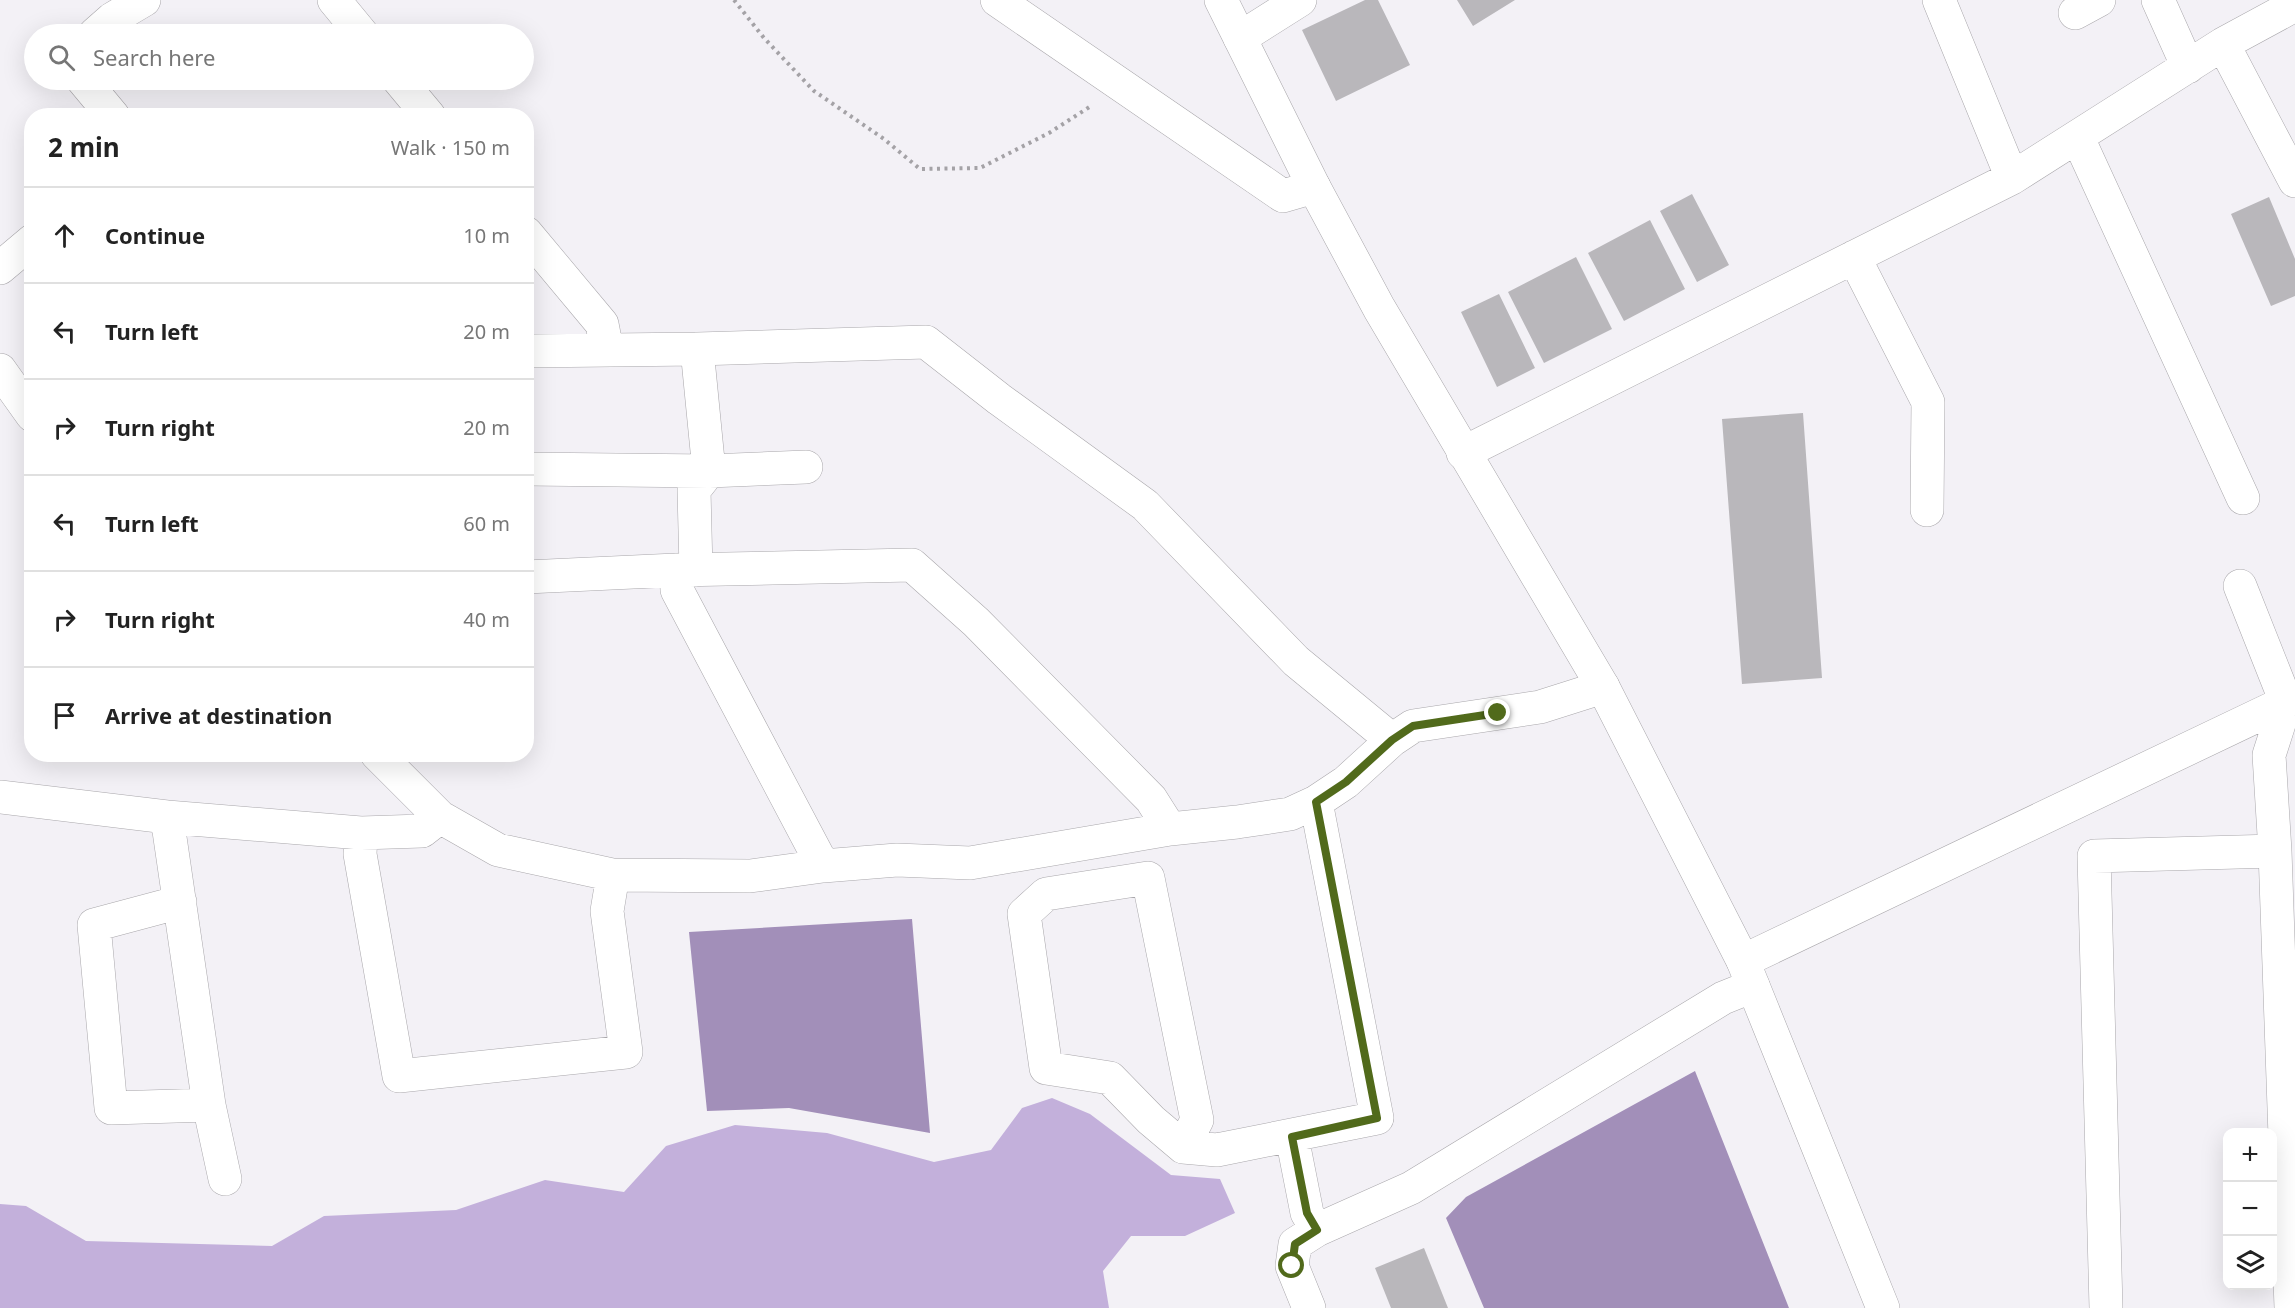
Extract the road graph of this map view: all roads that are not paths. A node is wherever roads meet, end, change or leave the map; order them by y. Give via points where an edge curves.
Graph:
1 (142, 0) edge
2 (334, 0) edge
3 (997, 0) edge
4 (1221, 0) edge
5 (1300, 0) edge
6 (1939, 0) edge
7 (2158, 0) edge
8 (2295, 5) edge
9 (106, 24) edge
10 (354, 24) edge
11 (1240, 38) junction
12 (2223, 44) junction
13 (2188, 67) junction
14 (91, 90) edge
15 (407, 90) edge
16 (106, 108) edge
17 (422, 108) edge
18 (2078, 138) junction
19 (2012, 178) junction
20 (2295, 181) edge
21 (1314, 187) junction
22 (534, 243) edge
23 (24, 248) edge
24 (1854, 257) junction
25 (0, 268) edge
26 (697, 349) junction
27 (607, 350) junction
28 (534, 351) edge
29 (13, 372) edge
30 (24, 397) edge
31 (1463, 453) junction
32 (806, 467) dead end
33 (534, 469) edge
34 (709, 471) junction
35 (2243, 498) dead end
36 (1927, 510) dead end
37 (686, 570) junction
38 (534, 577) edge
39 (2240, 586) dead end
40 (1603, 687) junction
41 (2286, 702) junction
42 (1392, 740) junction
43 (2282, 755) edge
44 (385, 762) edge
45 (0, 797) edge
46 (1316, 802) junction
47 (167, 817) junction
48 (440, 817) junction
49 (1170, 829) junction
50 (362, 833) junction
51 (2275, 851) junction
52 (823, 866) junction
53 (614, 875) junction
54 (180, 902) junction
55 (1748, 974) junction
56 (209, 1105) junction
57 (1292, 1137) junction
58 (1183, 1146) junction
59 (225, 1179) dead end
60 (1317, 1230) junction
61 (1309, 1308) edge
62 (1883, 1308) edge
63 (2106, 1308) edge
64 (2291, 1308) edge

1 - 9 street
2 - 10 street
3 - 21 street via 1283,196
4 - 11 street
5 - 11 street
6 - 19 street
7 - 13 street
8 - 12 street
11 - 21 street
12 - 13 street
12 - 20 street
13 - 18 street
14 - 16 street
15 - 17 street
18 - 19 street
18 - 35 street
19 - 24 street
21 - 31 street
22 - 27 street via 602,324
23 - 25 street
24 - 31 street
24 - 36 street via 1928,402
26 - 27 street
26 - 34 street
26 - 42 street via 926,342 1145,505 1296,662
27 - 28 street
29 - 30 street
31 - 40 street
32 - 34 street
33 - 34 street
34 - 37 street via 694,490
37 - 38 street
37 - 49 street via 912,565 976,622 1151,799
37 - 52 street via 677,590
39 - 41 street
40 - 42 street via 1540,707 1413,726
40 - 55 street
41 - 43 street
41 - 55 street
42 - 46 street via 1346,782
43 - 51 street
44 - 48 street
45 - 47 street
46 - 49 street via 1290,814
46 - 57 street via 1377,1118
47 - 50 street
47 - 54 street
48 - 50 street via 422,831
48 - 53 street via 498,850
49 - 52 street via 970,863 897,860
50 - 53 street via 360,854 399,1076 626,1052 607,911
51 - 63 street via 2094,856
51 - 64 street
52 - 53 street via 750,876
54 - 56 street
54 - 56 street via 93,925 111,1108
55 - 60 street via 1723,998 1411,1188
55 - 62 street
56 - 59 street
57 - 58 street via 1217,1150
57 - 60 street via 1307,1213
58 - 58 street via 1110,1078 1046,1068 1024,914 1046,894 1148,878 1197,1120
60 - 61 street via 1295,1244 1292,1266

